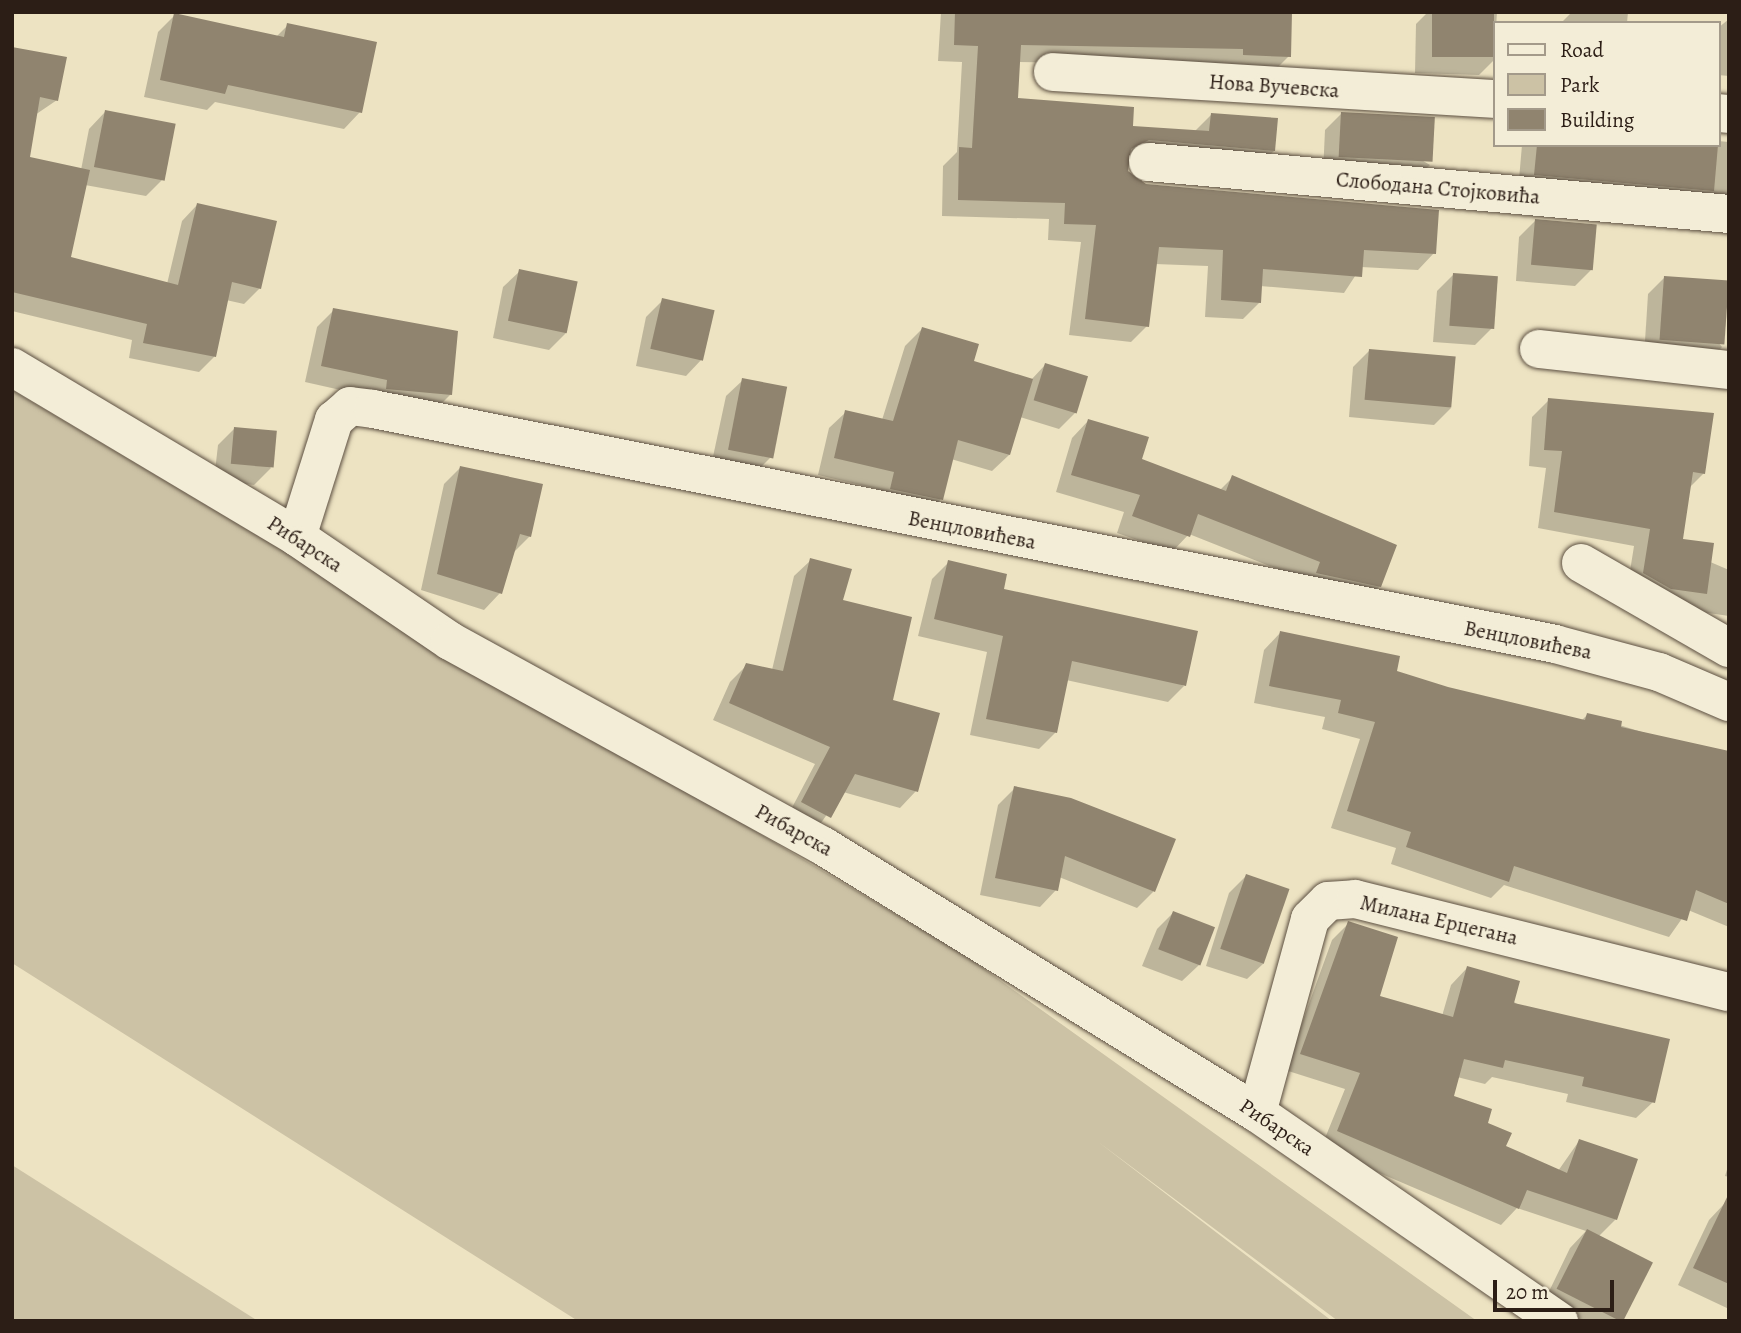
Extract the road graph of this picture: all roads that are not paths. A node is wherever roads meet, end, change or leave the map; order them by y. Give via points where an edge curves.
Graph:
1 (1053, 72) dead end
2 (1492, 99) edge
3 (1148, 162) dead end
4 (1729, 214) edge
5 (1539, 349) dead end
6 (12, 367) edge
7 (1729, 370) edge
8 (297, 537) junction
9 (1581, 563) dead end
10 (1729, 648) edge
11 (1729, 702) edge
12 (1729, 992) edge
13 (1256, 1113) junction
14 (1559, 1321) edge

1 - 2 street, Нова Вучевска
3 - 4 street, Слободана Стојковића
5 - 7 street
6 - 8 street, Рибарска
8 - 11 street, Венцловићева via 334,420 350,407 361,408 1555,644 1659,672
8 - 13 street, Рибарска via 450,641 823,845
9 - 10 street
12 - 13 street, Милана Ерцегана via 1355,899 1328,901 1310,919
13 - 14 street, Рибарска

